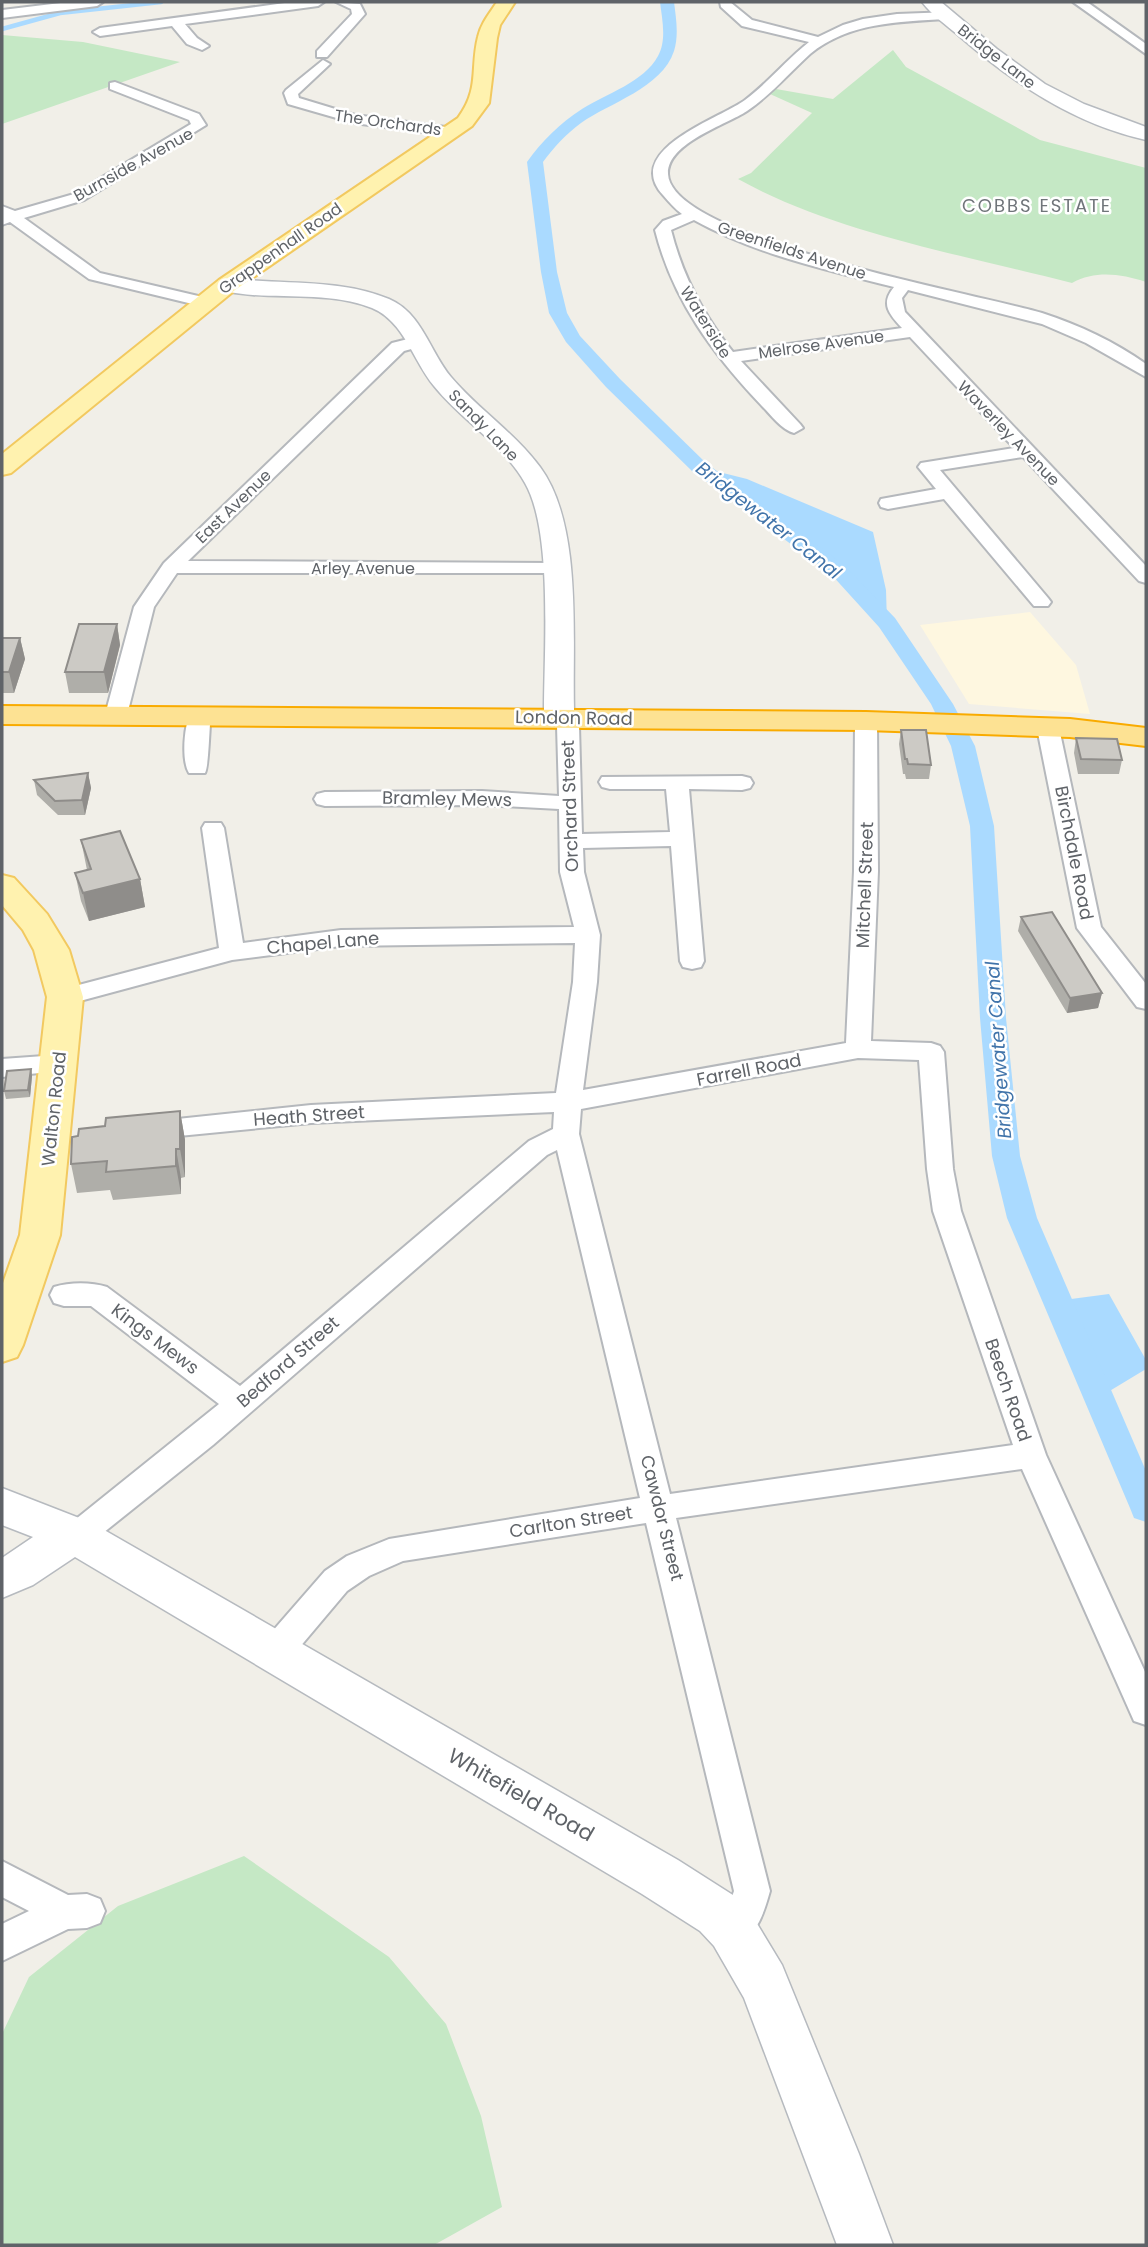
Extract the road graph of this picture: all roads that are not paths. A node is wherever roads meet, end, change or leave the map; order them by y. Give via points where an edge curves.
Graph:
1 (97, 2) edge
2 (318, 2) edge
3 (342, 2) edge
4 (506, 2) edge
5 (931, 2) edge
6 (1079, 2) edge
7 (725, 4) dead end
8 (2, 14) edge
9 (946, 15) junction
10 (176, 22) junction
11 (92, 34) dead end
12 (819, 41) junction
13 (202, 46) dead end
14 (1146, 50) edge
15 (116, 86) dead end
16 (453, 132) junction
17 (1146, 134) edge
18 (694, 215) junction
19 (6, 216) edge
20 (227, 285) junction
21 (904, 285) junction
22 (205, 302) junction
23 (914, 331) junction
24 (416, 342) junction
25 (728, 358) junction
26 (1146, 372) edge
27 (794, 428) dead end
28 (1027, 452) junction
29 (2, 467) edge
30 (948, 493) junction
31 (888, 503) dead end
32 (171, 567) junction
33 (555, 569) junction
34 (1146, 577) edge
35 (1041, 602) dead end
36 (2, 715) edge
37 (116, 715) junction
38 (200, 715) junction
39 (563, 718) junction
40 (1048, 728) junction
41 (866, 736) junction
42 (1146, 737) edge
43 (197, 768) dead end
44 (610, 782) dead end
45 (677, 783) junction
46 (742, 783) dead end
47 (325, 799) dead end
48 (569, 803) junction
49 (213, 828) dead end
50 (682, 839) junction
51 (571, 841) junction
52 (2, 886) edge
53 (588, 935) junction
54 (232, 952) junction
55 (694, 961) dead end
56 (65, 997) junction
57 (1146, 1001) edge
58 (858, 1049) junction
59 (931, 1052) joint
60 (58, 1064) junction
61 (2, 1068) edge
62 (568, 1102) junction
63 (120, 1132) edge
64 (566, 1134) junction
65 (64, 1295) dead end
66 (3, 1339) edge
67 (240, 1403) junction
68 (1031, 1455) junction
69 (2, 1506) edge
70 (659, 1508) junction
71 (77, 1536) junction
72 (2, 1579) edge
73 (276, 1651) junction
74 (1146, 1710) edge
75 (2, 1878) edge
76 (732, 1929) junction
77 (2, 1943) edge
78 (865, 2245) edge

1 - 8 street
2 - 10 street
3 - 16 street, The Orchards via 356,7 359,14 291,93 293,102 355,119
4 - 16 main road, Grappenhall Road via 487,38 479,103
5 - 9 street, Bridge Lane
6 - 14 street
7 - 12 street via 747,23
9 - 12 street, Greenfields Avenue via 853,26
9 - 17 street, Bridge Lane via 1008,67 1057,99
10 - 11 street
10 - 13 street
12 - 18 street, Greenfields Avenue via 755,99 678,144 665,157 662,185
15 - 19 street, Burnside Avenue via 194,117 199,125 79,197
16 - 20 main road, Grappenhall Road
18 - 21 street, Greenfields Avenue via 760,243
18 - 25 street, Waterside via 668,224 663,230 665,242 697,314
19 - 22 street via 95,276
20 - 22 main road, Grappenhall Road
20 - 24 street, Sandy Lane via 373,300 396,312
21 - 23 street, Waverley Avenue via 892,303
21 - 26 street, Greenfields Avenue via 1033,316 1124,355
22 - 29 main road, Grappenhall Road
23 - 25 street, Melrose Avenue
23 - 28 street, Waverley Avenue
24 - 32 street, East Avenue via 398,347
24 - 33 street, Sandy Lane via 454,395 538,482 550,507
25 - 27 street, Waterside
28 - 30 street via 927,467
28 - 34 street, Waverley Avenue
30 - 31 street
30 - 35 street
32 - 33 street, Arley Avenue
32 - 37 street, East Avenue via 144,607
33 - 39 street, Sandy Lane
36 - 37 highway, London Road
37 - 38 highway, London Road
38 - 39 highway, London Road
38 - 43 street
39 - 41 highway, London Road
39 - 48 street, Orchard Street via 568,726
40 - 41 highway, London Road via 924,723
40 - 42 highway, London Road
40 - 57 street, Birchdale Road via 1089,928
41 - 58 street, Mitchell Street
44 - 45 street
45 - 46 street
45 - 50 street
47 - 48 street, Bramley Mews via 482,797
48 - 51 street, Orchard Street
49 - 54 street
50 - 51 street
50 - 55 street
51 - 53 street, Orchard Street via 575,888
52 - 56 main road, Walton Road via 46,938 60,965
53 - 54 street, Chapel Lane via 341,938
53 - 62 street, Orchard Street
54 - 56 street, Chapel Lane
56 - 60 main road, Walton Road
58 - 59 street, Farrell Road
58 - 62 street, Farrell Road
59 - 68 street, Beech Road via 947,1210
60 - 61 street
60 - 66 main road, Walton Road via 65,1138 40,1235
62 - 63 street, Heath Street via 311,1114
62 - 64 street, Cawdor Street
64 - 67 street, Bedford Street via 538,1148
64 - 70 street, Cawdor Street
65 - 67 street, Kings Mews via 97,1295
67 - 71 street, Bedford Street
68 - 70 street, Carlton Street
68 - 74 street, Beech Road
69 - 71 street, Whitefield Road
70 - 73 street, Carlton Street via 400,1548 336,1581
70 - 76 street, Cawdor Street via 752,1892 746,1913
71 - 72 street, Bedford Street
71 - 73 street, Whitefield Road
73 - 76 street, Whitefield Road via 660,1877 718,1914
75 - 77 street via 76,1912
76 - 78 street, Whitefield Road via 764,1983

